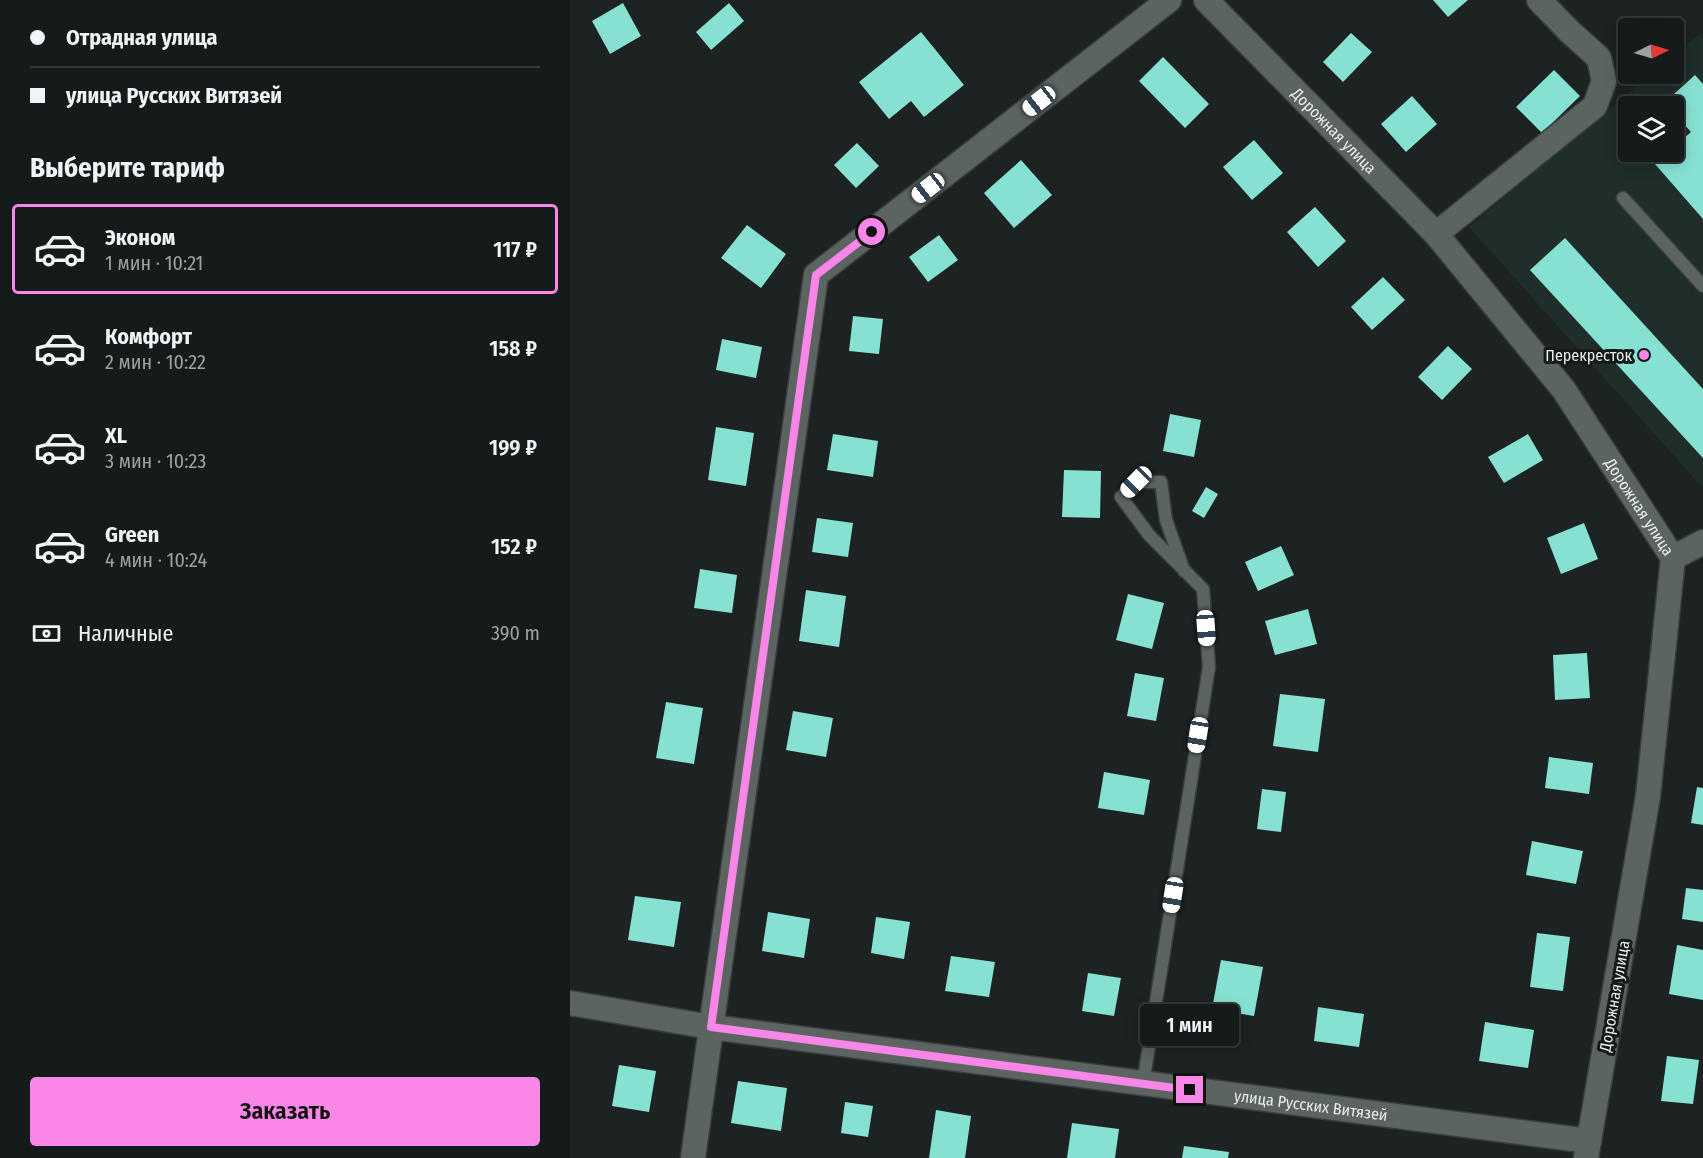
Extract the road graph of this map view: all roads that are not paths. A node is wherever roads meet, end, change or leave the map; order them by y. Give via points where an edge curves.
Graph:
1 (1169, 0) edge
2 (1206, 0) edge
3 (1539, 0) edge
4 (1623, 198) dead end
5 (1437, 234) junction
6 (1703, 286) edge
7 (1703, 542) edge
8 (1673, 558) junction
9 (1184, 571) junction
10 (570, 1003) edge
11 (711, 1027) junction
12 (1143, 1084) junction
13 (1588, 1150) edge
14 (693, 1158) edge

1 - 11 street via 816,275
2 - 5 street, Дорожная улица
3 - 5 street via 1599,58 1604,81 1595,106
4 - 6 lane
5 - 8 street, Дорожная улица via 1564,390
7 - 8 street
8 - 13 street, Дорожная улица via 1648,796
9 - 9 lane via 1166,520 1161,483 1136,482 1121,497 1149,535
9 - 12 lane via 1203,589 1209,667
10 - 11 street, улица Русских Витязей
11 - 12 street, улица Русских Витязей
11 - 14 street
12 - 13 street, улица Русских Витязей

